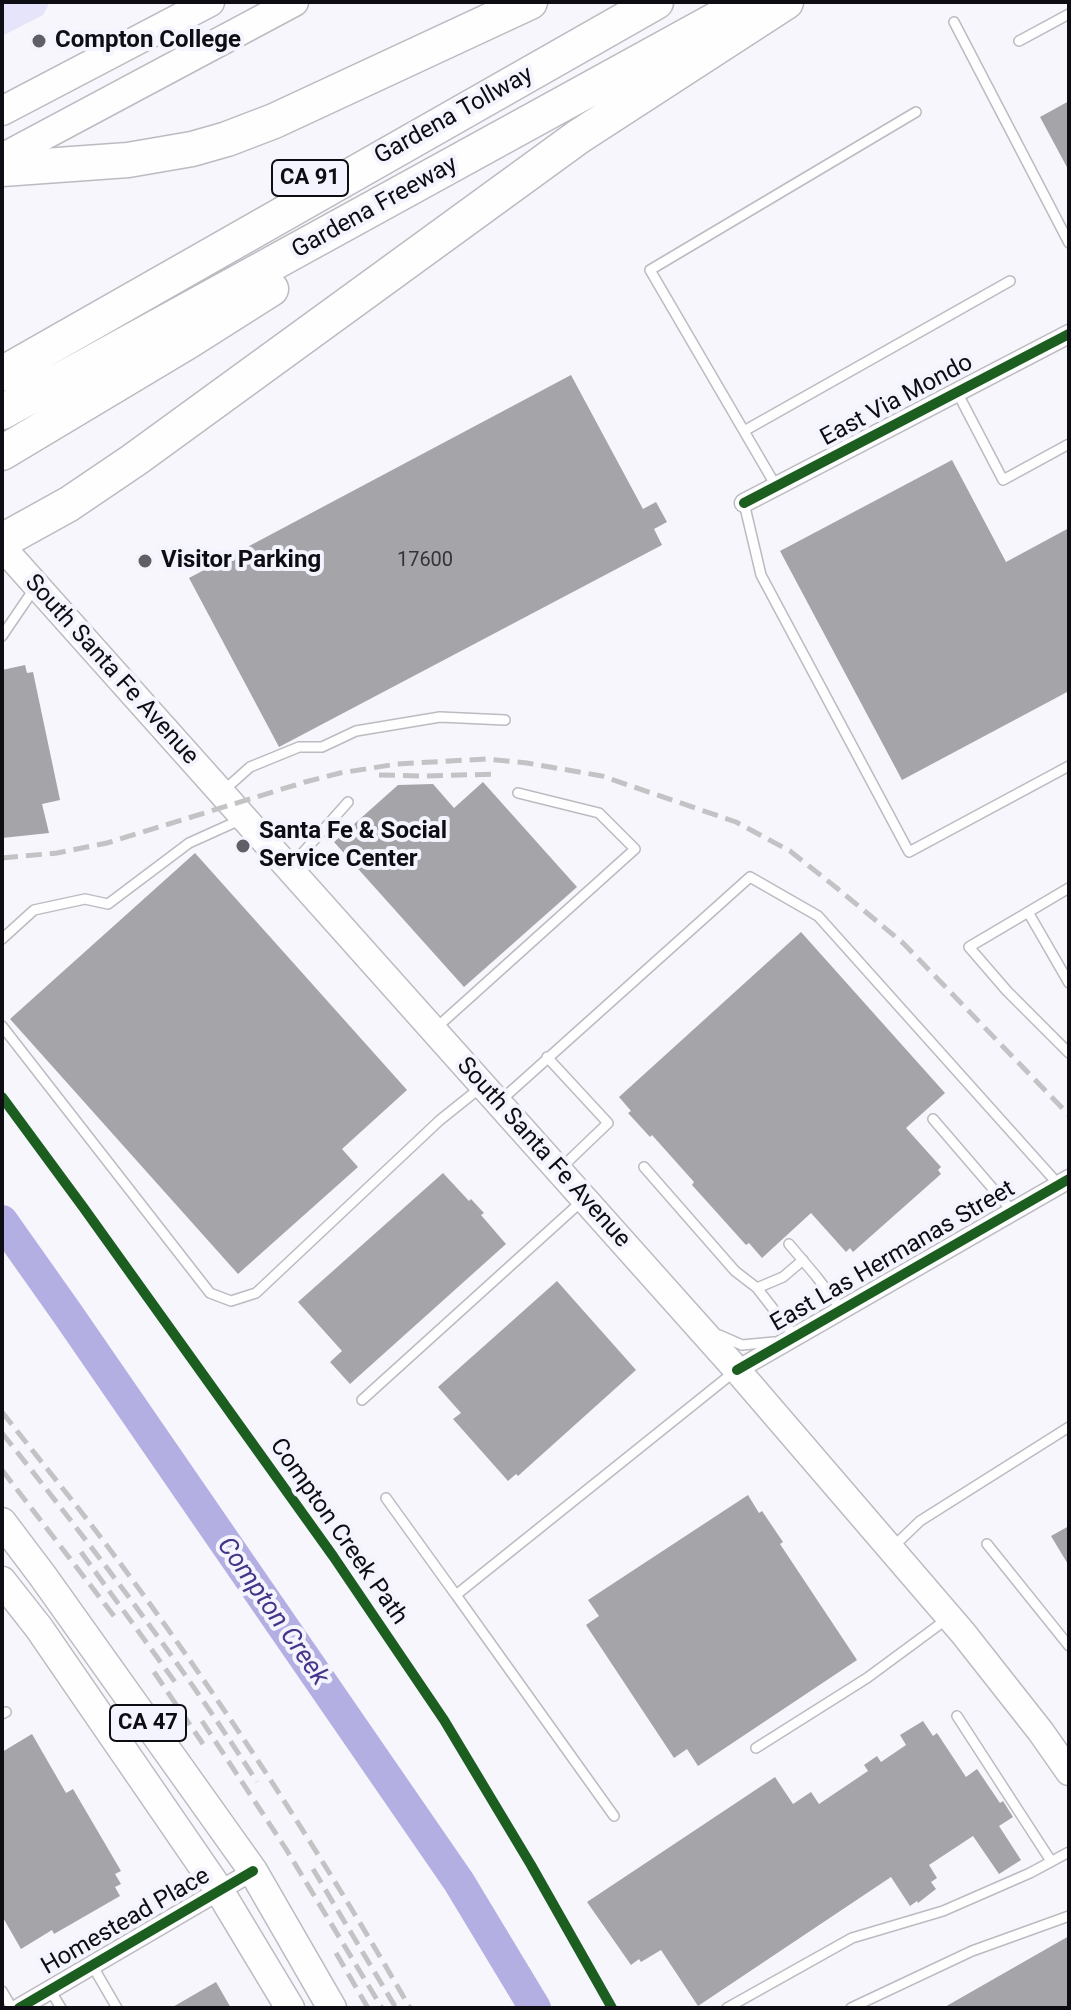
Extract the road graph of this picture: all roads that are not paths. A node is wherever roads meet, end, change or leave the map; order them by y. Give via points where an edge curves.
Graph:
1 (210, 2) edge
2 (294, 2) edge
3 (530, 2) edge
4 (618, 2) edge
5 (656, 2) edge
6 (748, 2) edge
7 (786, 2) edge
8 (1069, 14) edge
9 (954, 22) dead end
10 (1019, 41) dead end
11 (2, 111) edge
12 (916, 112) dead end
13 (548, 113) junction
14 (2, 158) edge
15 (2, 169) edge
16 (1069, 243) edge
17 (1010, 281) dead end
18 (1069, 334) edge
19 (2, 355) edge
20 (2, 374) edge
21 (957, 392) junction
22 (2, 412) edge
23 (744, 431) junction
24 (1069, 444) edge
25 (4, 452) edge
26 (776, 486) junction
27 (744, 503) joint
28 (2, 544) edge
29 (36, 586) junction
30 (2, 636) edge
31 (505, 720) dead end
32 (1069, 766) edge
33 (221, 793) junction
34 (518, 793) dead end
35 (348, 802) dead end
36 (244, 818) junction
37 (289, 869) junction
38 (1069, 888) edge
39 (1028, 912) junction
40 (2, 939) edge
41 (1069, 983) edge
42 (2, 1026) edge
43 (433, 1030) junction
44 (1069, 1053) edge
45 (547, 1057) junction
46 (490, 1094) junction
47 (933, 1119) dead end
48 (644, 1167) dead end
49 (559, 1171) junction
50 (1064, 1182) edge
51 (584, 1199) junction
52 (1013, 1212) junction
53 (789, 1244) dead end
54 (803, 1260) junction
55 (757, 1288) junction
56 (842, 1310) junction
57 (694, 1322) junction
58 (792, 1339) junction
59 (737, 1370) junction
60 (362, 1400) dead end
61 (1069, 1427) edge
62 (386, 1498) dead end
63 (2, 1522) edge
64 (987, 1544) dead end
65 (891, 1549) junction
66 (2, 1581) edge
67 (456, 1595) junction
68 (950, 1617) junction
69 (1069, 1646) edge
70 (957, 1716) dead end
71 (756, 1748) dead end
72 (1069, 1772) edge
73 (614, 1816) dead end
74 (1069, 1852) edge
75 (1051, 1861) junction
76 (253, 1871) junction
77 (219, 1890) junction
78 (1069, 1916) edge
79 (92, 1965) junction
80 (50, 1990) junction
81 (2, 1991) edge
82 (12, 2008) edge
83 (19, 2008) edge
84 (61, 2008) edge
85 (117, 2008) edge
86 (290, 2008) edge
87 (332, 2008) edge
88 (727, 2008) edge
89 (851, 2008) edge

1 - 11 main road
2 - 14 main road
3 - 15 highway via 227,139 128,160
4 - 19 highway, CA 91
5 - 20 highway, Gardena Tollway
6 - 13 highway, Gardena Freeway / CA 91
7 - 28 highway via 566,145 134,460
8 - 10 lane
9 - 16 lane
12 - 23 lane via 650,270
13 - 22 highway, Gardena Freeway / CA 91
13 - 25 highway
17 - 23 lane
18 - 21 street, East Via Mondo
21 - 24 lane via 1003,480
21 - 26 street, East Via Mondo
23 - 26 lane
26 - 27 street, East Via Mondo
27 - 32 lane via 761,575 909,852
28 - 29 main road, South Santa Fe Avenue
29 - 30 lane
29 - 33 main road, South Santa Fe Avenue
31 - 33 lane via 440,717 356,731 322,747 299,747 250,767
33 - 36 main road, South Santa Fe Avenue
34 - 43 lane via 599,813 635,849
35 - 37 lane
36 - 37 main road, South Santa Fe Avenue
36 - 40 lane via 189,843 108,904 85,899 34,910
37 - 43 main road, South Santa Fe Avenue
38 - 39 lane
39 - 41 lane
39 - 44 lane via 969,947
42 - 46 lane via 210,1293 231,1301 256,1293 440,1120
43 - 46 main road, South Santa Fe Avenue
45 - 46 lane
45 - 49 lane via 608,1123
45 - 50 lane via 750,877 818,916
46 - 49 main road, South Santa Fe Avenue
47 - 52 lane
48 - 55 lane via 735,1271
49 - 51 main road, South Santa Fe Avenue
50 - 52 street, East Las Hermanas Street
51 - 57 main road, South Santa Fe Avenue
51 - 60 lane
52 - 56 street, East Las Hermanas Street
53 - 54 lane
54 - 55 lane via 783,1277
54 - 56 lane
55 - 58 lane
56 - 58 street, East Las Hermanas Street
57 - 58 lane via 742,1345
57 - 59 main road, South Santa Fe Avenue
58 - 59 street, East Las Hermanas Street
59 - 65 main road, South Santa Fe Avenue
59 - 67 lane
61 - 65 lane via 920,1521
62 - 67 lane
63 - 76 main road, CA 47
64 - 69 lane
65 - 68 main road, South Santa Fe Avenue
66 - 77 main road, CA 47
67 - 73 lane
68 - 71 lane via 867,1678
68 - 72 main road, South Santa Fe Avenue
70 - 75 lane
74 - 75 lane
75 - 88 lane via 943,1911 852,1938
76 - 77 street, Homestead Place
76 - 87 main road, CA 47
77 - 79 street, Homestead Place
77 - 86 main road, CA 47
78 - 89 lane via 972,1951
79 - 80 street, Homestead Place
79 - 85 lane
80 - 83 street, Homestead Place
80 - 84 lane
81 - 82 lane

